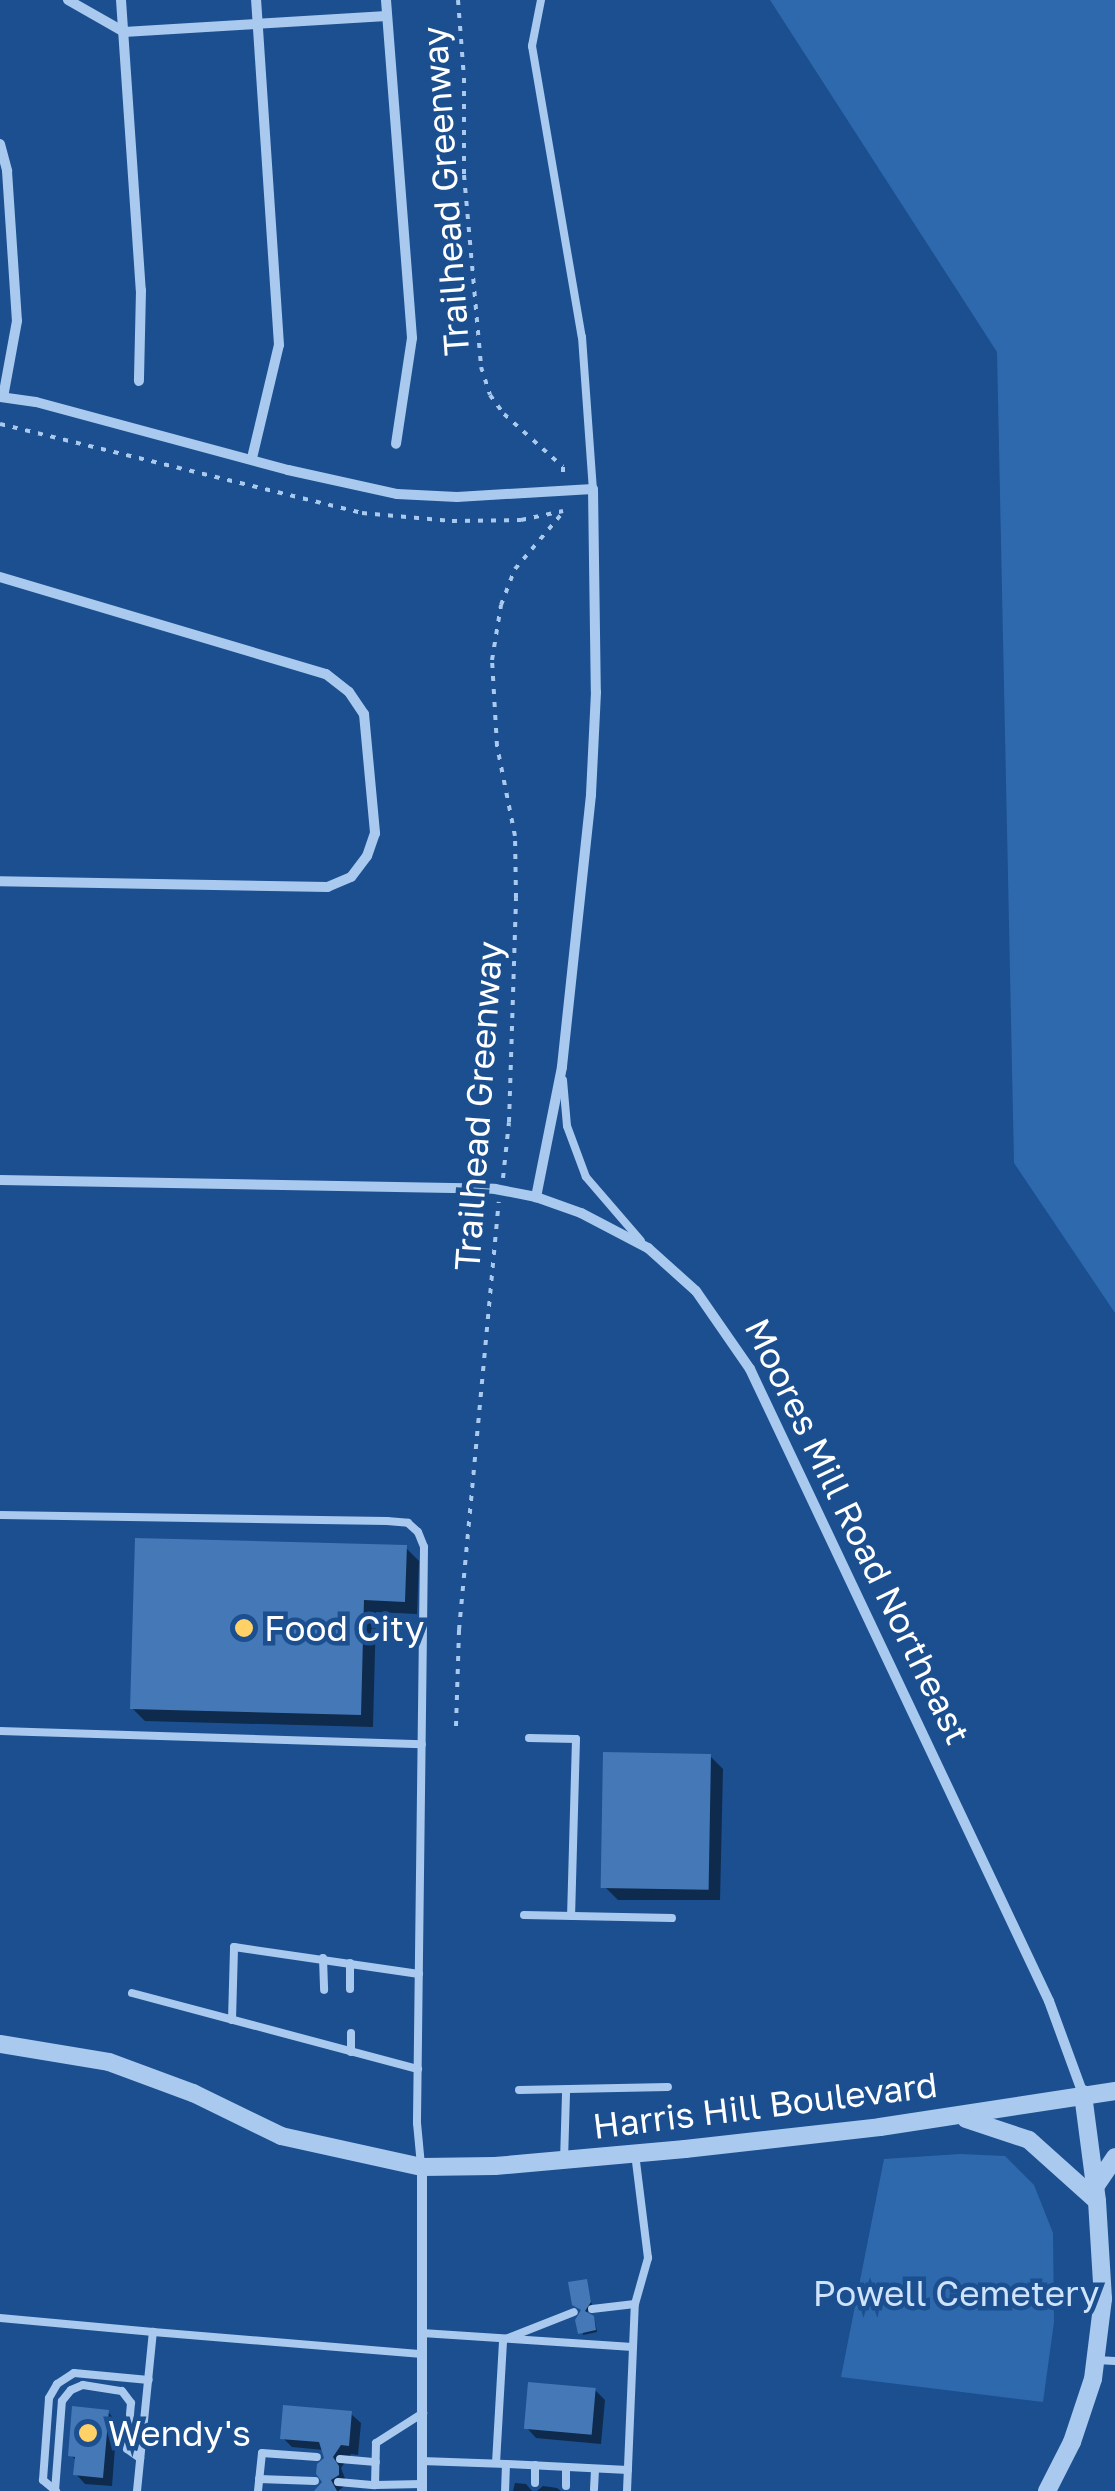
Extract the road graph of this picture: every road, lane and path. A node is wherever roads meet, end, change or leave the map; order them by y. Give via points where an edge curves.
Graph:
1 (68, 0) edge
2 (122, 0) edge
3 (256, 0) edge
4 (386, 0) edge
5 (458, 0) edge
6 (541, 0) edge
7 (387, 16) junction
8 (258, 25) junction
9 (124, 32) junction
10 (0, 144) edge
11 (138, 381) dead end
12 (2, 397) edge
13 (396, 444) dead end
14 (252, 458) junction
15 (563, 467) dead end
16 (593, 488) junction
17 (564, 511) dead end
18 (0, 577) edge
19 (0, 881) edge
20 (562, 1067) junction
21 (0, 1180) edge
22 (500, 1191) junction
23 (536, 1197) junction
24 (648, 1248) junction
25 (0, 1515) edge
26 (456, 1726) dead end
27 (0, 1731) edge
28 (530, 1738) dead end
29 (422, 1744) junction
30 (524, 1915) dead end
31 (571, 1916) junction
32 (672, 1918) dead end
33 (324, 1958) junction
34 (350, 1962) junction
35 (419, 1974) junction
36 (350, 1989) dead end
37 (324, 1990) dead end
38 (132, 1992) dead end
39 (232, 2020) junction
40 (324, 2033) dead end
41 (351, 2033) dead end
42 (0, 2044) edge
43 (324, 2044) junction
44 (352, 2052) junction
45 (418, 2069) junction
46 (668, 2087) dead end
47 (519, 2090) dead end
48 (566, 2092) junction
49 (1115, 2092) edge
50 (1083, 2094) junction
51 (956, 2116) junction
52 (635, 2154) junction
53 (1115, 2158) edge
54 (564, 2160) junction
55 (422, 2167) junction
56 (1096, 2194) junction
57 (635, 2304) junction
58 (592, 2309) dead end
59 (574, 2312) dead end
60 (0, 2318) edge
61 (154, 2332) junction
62 (422, 2333) junction
63 (503, 2340) junction
64 (633, 2346) junction
65 (422, 2354) junction
66 (1105, 2360) edge
67 (148, 2380) junction
68 (423, 2413) junction
69 (317, 2457) dead end
70 (140, 2458) junction
71 (340, 2459) dead end
72 (376, 2462) junction
73 (422, 2462) junction
74 (501, 2464) junction
75 (535, 2465) junction
76 (566, 2467) junction
77 (595, 2468) junction
78 (628, 2470) junction
79 (260, 2479) junction
80 (315, 2481) dead end
81 (338, 2482) dead end
82 (534, 2483) dead end
83 (566, 2486) dead end
84 (422, 2487) edge
85 (373, 2488) edge
86 (594, 2489) edge
87 (56, 2491) edge
88 (137, 2491) edge
89 (258, 2491) edge
90 (505, 2491) edge
91 (627, 2491) edge
92 (1048, 2491) edge

1 - 9 street
2 - 9 street
3 - 8 street
4 - 7 street
5 - 15 path, Trailhead Greenway via 481,367 504,414
6 - 16 lane via 532,46 582,337
7 - 8 street
7 - 13 street via 412,338
8 - 9 street
8 - 14 street via 279,344
9 - 11 street via 141,290
10 - 12 street via 17,321
12 - 14 street
14 - 16 street via 396,494
16 - 20 street via 592,778
17 - 22 path, Trailhead Greenway via 516,569 500,605 492,660 497,746 515,836 516,898 509,1122
18 - 19 street via 326,674 364,714 375,833 352,877 328,886
20 - 23 street
20 - 24 lane via 567,1126 586,1177
21 - 22 street, Moores Mill Road Northeast
22 - 23 street, Moores Mill Road Northeast
22 - 26 path, Trailhead Greenway via 458,1630
23 - 24 street, Moores Mill Road Northeast
24 - 50 street, Moores Mill Road Northeast via 696,1291 750,1369 1049,2001
25 - 29 lane via 408,1523 424,1547
27 - 29 lane
28 - 31 lane via 576,1738
29 - 35 lane
30 - 31 lane
31 - 32 lane
33 - 34 lane
33 - 37 lane
33 - 39 lane via 234,1947
34 - 35 lane
34 - 36 lane
35 - 45 lane
38 - 39 lane
39 - 43 lane
40 - 43 lane
41 - 44 lane
42 - 55 street, Harris Hill Boulevard via 109,2062 281,2136
43 - 44 lane
44 - 45 lane
45 - 55 lane
46 - 48 lane
47 - 48 lane
48 - 54 lane
49 - 50 street, Harris Hill Boulevard
50 - 51 street, Harris Hill Boulevard
50 - 56 street, Moores Mill Road Northeast
51 - 52 street, Harris Hill Boulevard
51 - 56 street via 1029,2140
52 - 54 street, Harris Hill Boulevard
52 - 57 lane via 648,2258
53 - 56 street
54 - 55 street, Harris Hill Boulevard
55 - 62 street
56 - 66 street, Moores Mill Road Northeast
57 - 58 lane
57 - 64 lane
59 - 63 lane
60 - 61 lane
61 - 65 lane
61 - 67 lane
62 - 63 lane
62 - 65 street
63 - 64 lane
63 - 74 lane
64 - 78 lane
65 - 68 street
66 - 92 street, Moores Mill Road Northeast
67 - 70 lane
67 - 87 lane via 74,2373 57,2384 43,2480
68 - 72 lane via 376,2443
68 - 73 street
69 - 79 lane via 262,2453
70 - 87 lane via 127,2449 131,2403 122,2391 83,2385 62,2401
70 - 88 lane
71 - 72 lane
72 - 85 lane
73 - 74 lane
73 - 84 street
74 - 75 lane
74 - 90 lane
75 - 76 lane
75 - 82 lane
76 - 77 lane
76 - 83 lane
77 - 78 lane
77 - 86 lane
78 - 91 lane
79 - 80 lane
79 - 89 lane
81 - 85 lane
84 - 85 lane

